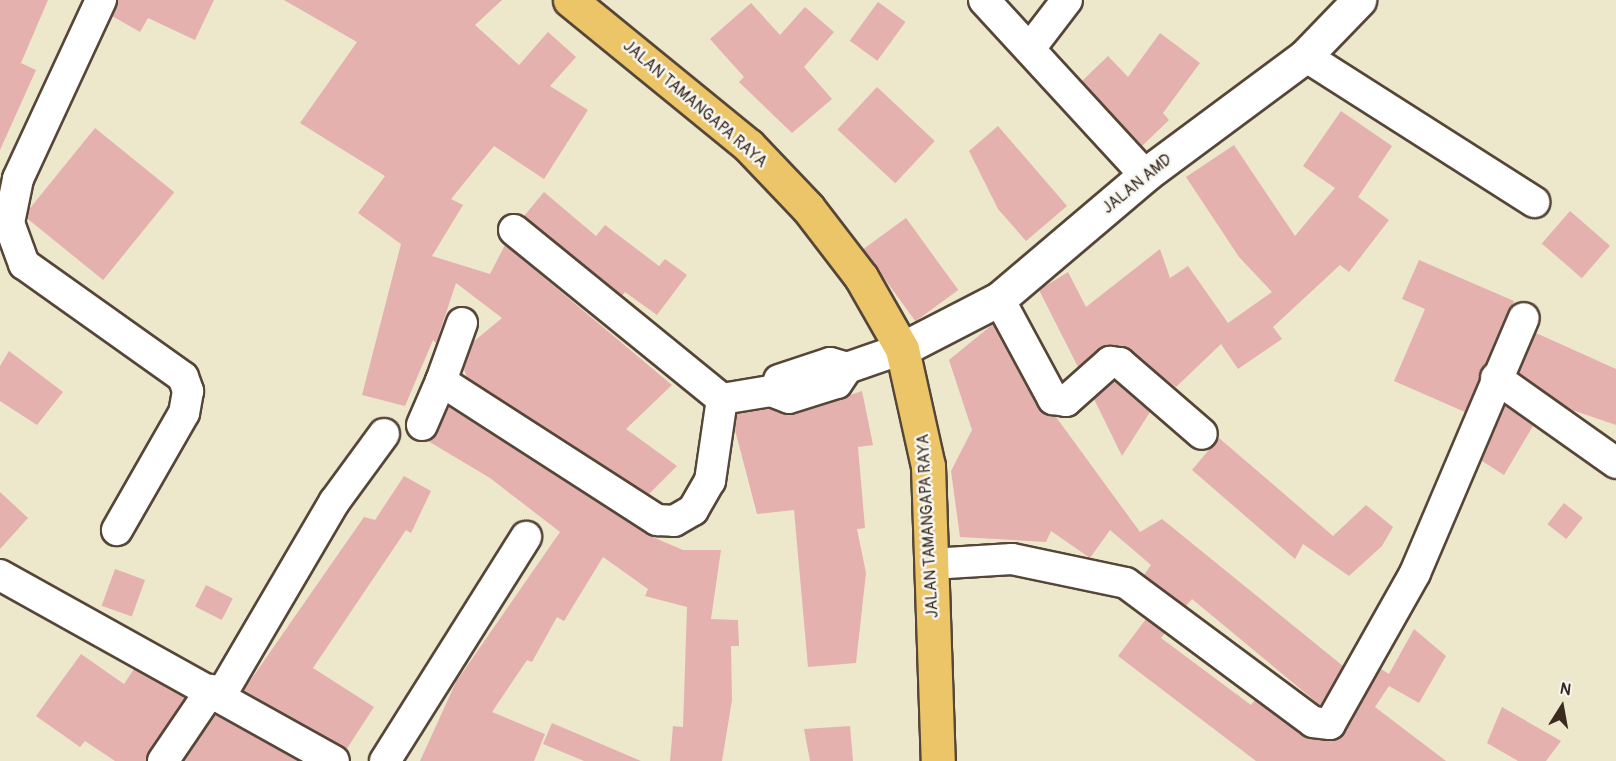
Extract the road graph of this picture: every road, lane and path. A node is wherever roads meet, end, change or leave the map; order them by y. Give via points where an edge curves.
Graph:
1 (101, 0) edge
2 (570, 0) edge
3 (984, 0) edge
4 (1067, 0) edge
5 (1359, 0) edge
6 (1031, 47) junction
7 (1305, 56) junction
8 (1145, 175) junction
9 (1534, 202) dead end
10 (514, 230) dead end
11 (999, 299) junction
12 (1524, 318) dead end
13 (462, 323) dead end
14 (902, 349) junction
15 (1496, 378) junction
16 (441, 381) junction
17 (722, 399) junction
18 (422, 425) dead end
19 (384, 434) dead end
20 (1202, 434) dead end
21 (1616, 463) edge
22 (117, 530) dead end
23 (526, 537) dead end
24 (931, 564) junction
25 (0, 576) edge
26 (216, 692) junction
27 (163, 761) edge
28 (334, 761) edge
29 (385, 761) edge
30 (938, 761) edge

1 - 22 street via 18,179 9,223 24,264 183,376 188,391 184,413
2 - 14 main road, JALAN TAMANGAPA RAYA via 748,145 808,208 861,277
3 - 6 street
4 - 6 street
5 - 7 street, JALAN AMD
6 - 8 street
7 - 8 street, JALAN AMD
7 - 9 street
8 - 11 street, JALAN AMD
10 - 17 street
11 - 14 street, JALAN AMD
11 - 20 street via 1053,399 1066,401 1110,362 1120,363
12 - 15 street
13 - 16 street
14 - 17 street via 847,368 830,363 778,380 771,391
14 - 24 main road, JALAN TAMANGAPA RAYA via 922,426
15 - 21 street
15 - 24 street via 1415,573 1330,724 1313,722 1126,583 1012,560
16 - 17 street via 657,520 674,521 693,510 710,481
16 - 18 street
19 - 26 street via 335,501
23 - 29 street
24 - 30 main road, JALAN TAMANGAPA RAYA
25 - 26 street
26 - 27 street
26 - 28 street

